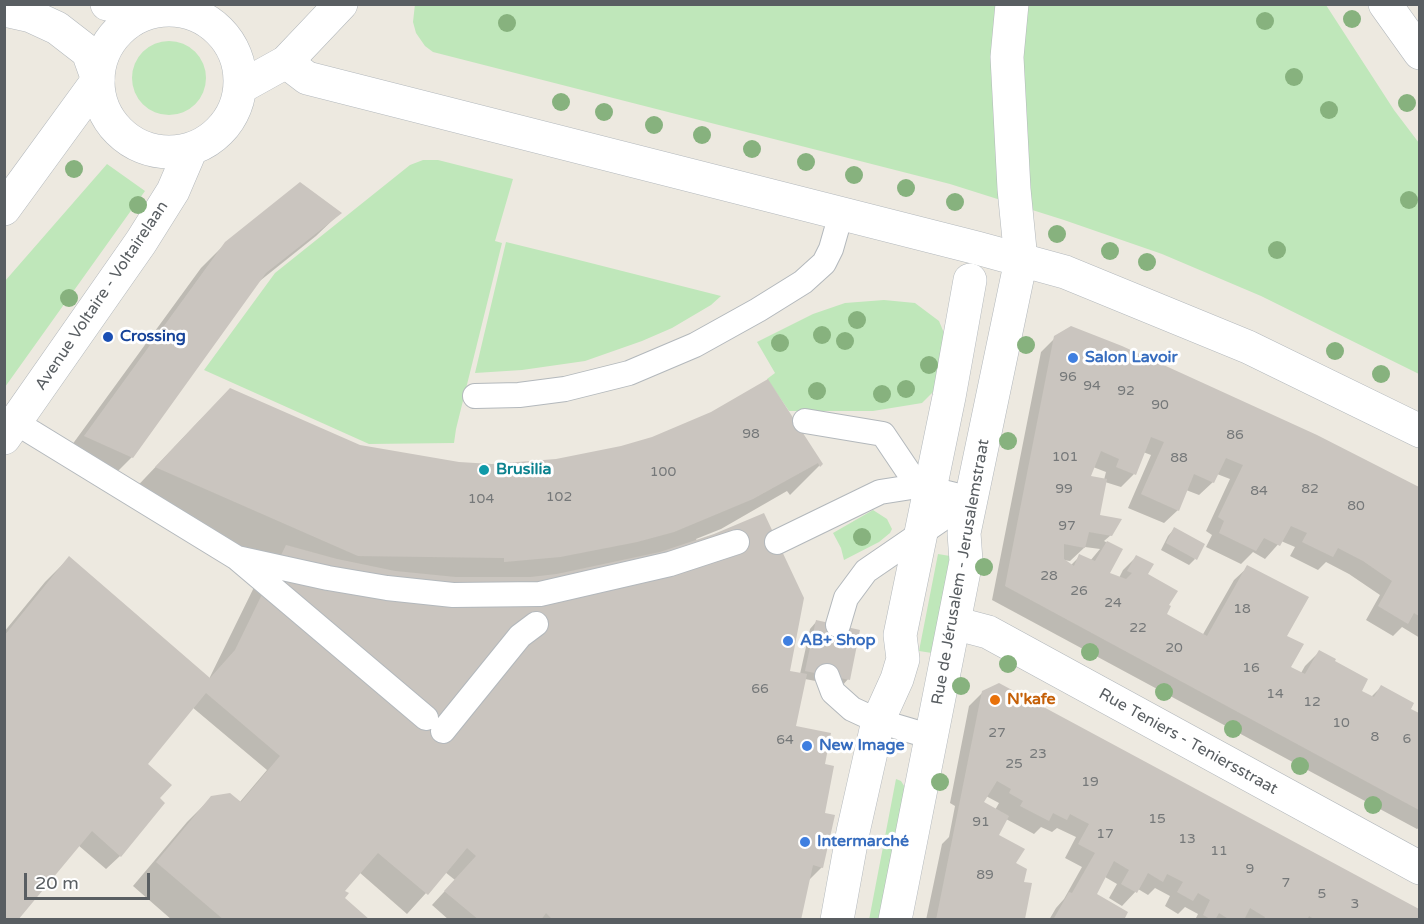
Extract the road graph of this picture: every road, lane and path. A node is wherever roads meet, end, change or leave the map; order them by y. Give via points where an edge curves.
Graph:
1 (107, 4) edge
2 (341, 4) edge
3 (1012, 4) edge
4 (1385, 4) edge
5 (164, 9) edge
6 (4, 10) edge
7 (1419, 53) edge
8 (286, 62) junction
9 (98, 80) junction
10 (241, 87) junction
11 (192, 148) junction
12 (4, 209) edge
13 (841, 214) junction
14 (1022, 260) junction
15 (970, 279) dead end
16 (475, 396) dead end
17 (805, 421) dead end
18 (10, 430) edge
19 (1419, 431) edge
20 (923, 488) junction
21 (971, 499) junction
22 (920, 534) junction
23 (737, 542) dead end
24 (777, 542) dead end
25 (237, 558) junction
26 (954, 623) junction
27 (536, 624) dead end
28 (838, 625) dead end
29 (827, 676) dead end
30 (878, 720) junction
31 (932, 737) junction
32 (1419, 868) edge
33 (837, 920) edge
34 (895, 920) edge

1 - 5 street
2 - 8 street
3 - 14 street, Rue de Jérusalem - Jerusalemstraat via 1007,57
4 - 7 street
5 - 9 street via 123,26 112,37 99,64
5 - 10 street via 200,16 223,33 237,59
6 - 9 street via 31,16 57,28 88,52
8 - 10 street
8 - 13 street via 307,78
9 - 11 street via 105,113 127,138 158,151
9 - 12 street
10 - 11 street via 230,119 213,137
11 - 18 street, Avenue Voltaire - Voltairelaan via 173,191 141,242
13 - 14 street
13 - 16 lane via 824,263 803,282 695,345 629,373 565,389
14 - 19 street via 1065,272 1248,348
14 - 21 street, Rue de Jérusalem - Jerusalemstraat
15 - 20 street via 949,397
17 - 20 lane via 883,434
18 - 25 lane
20 - 21 lane
20 - 22 street
20 - 24 lane via 880,492
21 - 22 lane
21 - 26 street, Rue de Jérusalem - Jerusalemstraat via 964,533 966,561
22 - 28 lane via 866,571 846,598
22 - 30 street via 900,635 903,659
23 - 25 lane via 670,564 540,594 453,595 387,588
25 - 27 lane via 434,724
26 - 31 street, Rue de Jérusalem - Jerusalemstraat
26 - 32 street, Rue Teniers - Teniersstraat via 988,632
29 - 30 lane via 834,692 852,708
30 - 31 lane
30 - 33 street
31 - 34 street, Rue de Jérusalem - Jerusalemstraat

